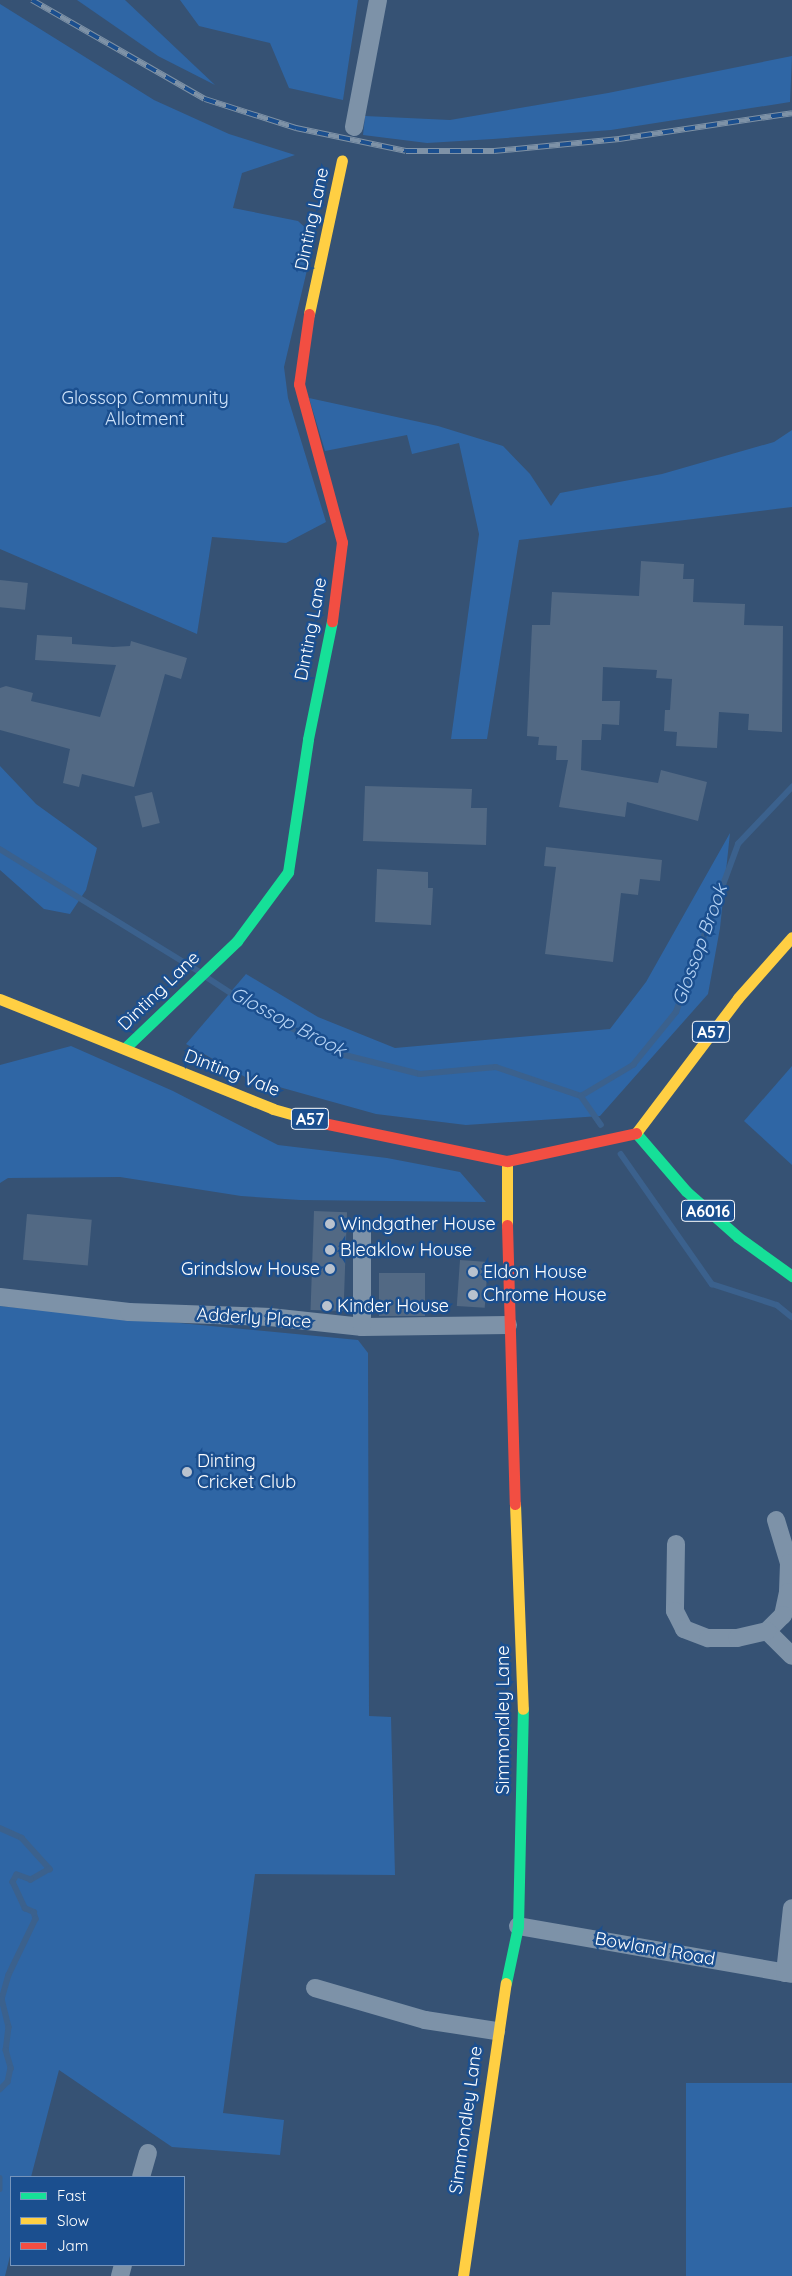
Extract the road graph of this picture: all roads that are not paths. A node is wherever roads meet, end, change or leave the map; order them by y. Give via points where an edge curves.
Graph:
1 (378, 0) edge
2 (354, 127) dead end
3 (342, 160) dead end
4 (792, 937) edge
5 (0, 999) edge
6 (125, 1048) junction
7 (636, 1133) junction
8 (507, 1161) junction
9 (362, 1229) dead end
10 (792, 1276) edge
11 (0, 1297) edge
12 (508, 1326) junction
13 (362, 1327) junction
14 (776, 1520) dead end
15 (676, 1544) dead end
16 (767, 1631) junction
17 (792, 1656) edge
18 (792, 1908) edge
19 (518, 1926) junction
20 (789, 1973) edge
21 (315, 1988) dead end
22 (496, 2031) junction
23 (148, 2153) dead end
24 (141, 2176) edge
25 (463, 2276) edge

1 - 2 street
3 - 6 street, Dinting Lane via 302,349 299,384 342,542 340,580 308,738 288,872 271,898 224,952
4 - 7 street, A57 via 738,998
5 - 6 street, Dinting Vale / A57
6 - 8 street, Dinting Vale / A57 via 273,1109 357,1132
7 - 8 street, Dinting Vale / A57
7 - 10 street, A6016 via 686,1191 738,1238
8 - 12 street, Simmondley Lane
9 - 13 street
11 - 13 street, Adderly Place via 129,1312 270,1317
12 - 13 street, Adderly Place
12 - 19 street, Simmondley Lane via 523,1707
14 - 16 street via 789,1562 788,1592 783,1615
15 - 16 street via 675,1611 684,1629 708,1638 737,1638
16 - 17 street
18 - 20 street
19 - 20 street, Bowland Road
19 - 22 street, Simmondley Lane
21 - 22 street via 425,2020
22 - 25 street, Simmondley Lane
23 - 24 street

